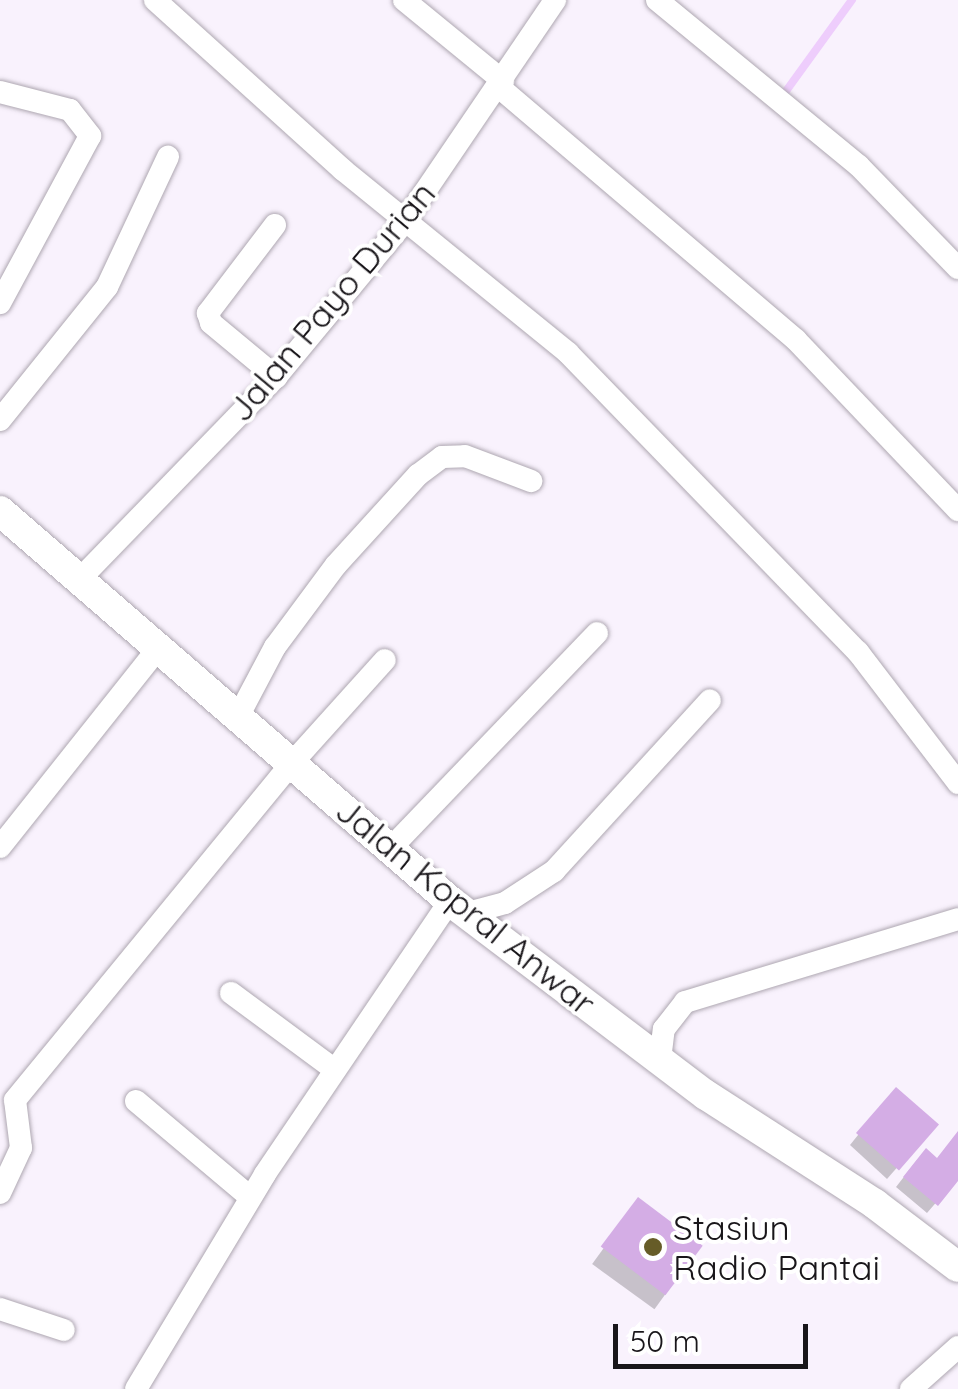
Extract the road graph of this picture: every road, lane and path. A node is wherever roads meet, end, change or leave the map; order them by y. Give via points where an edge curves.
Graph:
1 (155, 0) edge
2 (404, 0) edge
3 (555, 0) edge
4 (657, 0) edge
5 (501, 84) junction
6 (0, 92) edge
7 (168, 157) dead end
8 (405, 222) junction
9 (275, 226) dead end
10 (958, 268) edge
11 (2, 294) edge
12 (276, 376) junction
13 (0, 420) edge
14 (531, 481) dead end
15 (958, 510) edge
16 (0, 511) edge
17 (79, 580) junction
18 (597, 632) dead end
19 (159, 647) junction
20 (385, 660) dead end
21 (710, 700) dead end
22 (240, 714) junction
23 (293, 762) junction
24 (958, 783) edge
25 (0, 847) edge
26 (390, 848) junction
27 (459, 907) junction
28 (958, 918) edge
29 (231, 993) dead end
30 (660, 1060) junction
31 (335, 1070) junction
32 (136, 1101) dead end
33 (0, 1193) edge
34 (250, 1197) junction
35 (958, 1267) edge
36 (0, 1309) edge
37 (64, 1330) dead end
38 (958, 1347) edge
39 (136, 1389) edge
40 (911, 1389) edge

1 - 8 street
2 - 5 street
3 - 5 street, Jalan Payo Durian
4 - 10 street via 858,166
5 - 8 street, Jalan Payo Durian
5 - 15 street via 796,340
6 - 11 street via 70,110 90,136
7 - 13 street via 107,287
8 - 12 street, Jalan Payo Durian
8 - 24 street via 568,353 691,474 858,652
9 - 12 street via 208,313 211,323
12 - 17 street, Jalan Payo Durian
14 - 22 street via 465,456 442,457 418,474 336,564 275,647
16 - 17 street, Jalan Kopral Anwar
17 - 19 street, Jalan Kopral Anwar
18 - 26 street
19 - 22 street, Jalan Kopral Anwar
19 - 25 street
20 - 23 street
21 - 27 street via 554,872 505,903
22 - 23 street, Jalan Kopral Anwar
23 - 26 street, Jalan Kopral Anwar
23 - 33 street via 16,1100 20,1148
26 - 27 street, Jalan Kopral Anwar
27 - 30 street, Jalan Kopral Anwar
27 - 31 street
28 - 30 street via 685,1002 664,1029
29 - 31 street
30 - 35 street, Jalan Kopral Anwar
31 - 34 street
32 - 34 street
34 - 39 street
36 - 37 street
38 - 40 street

